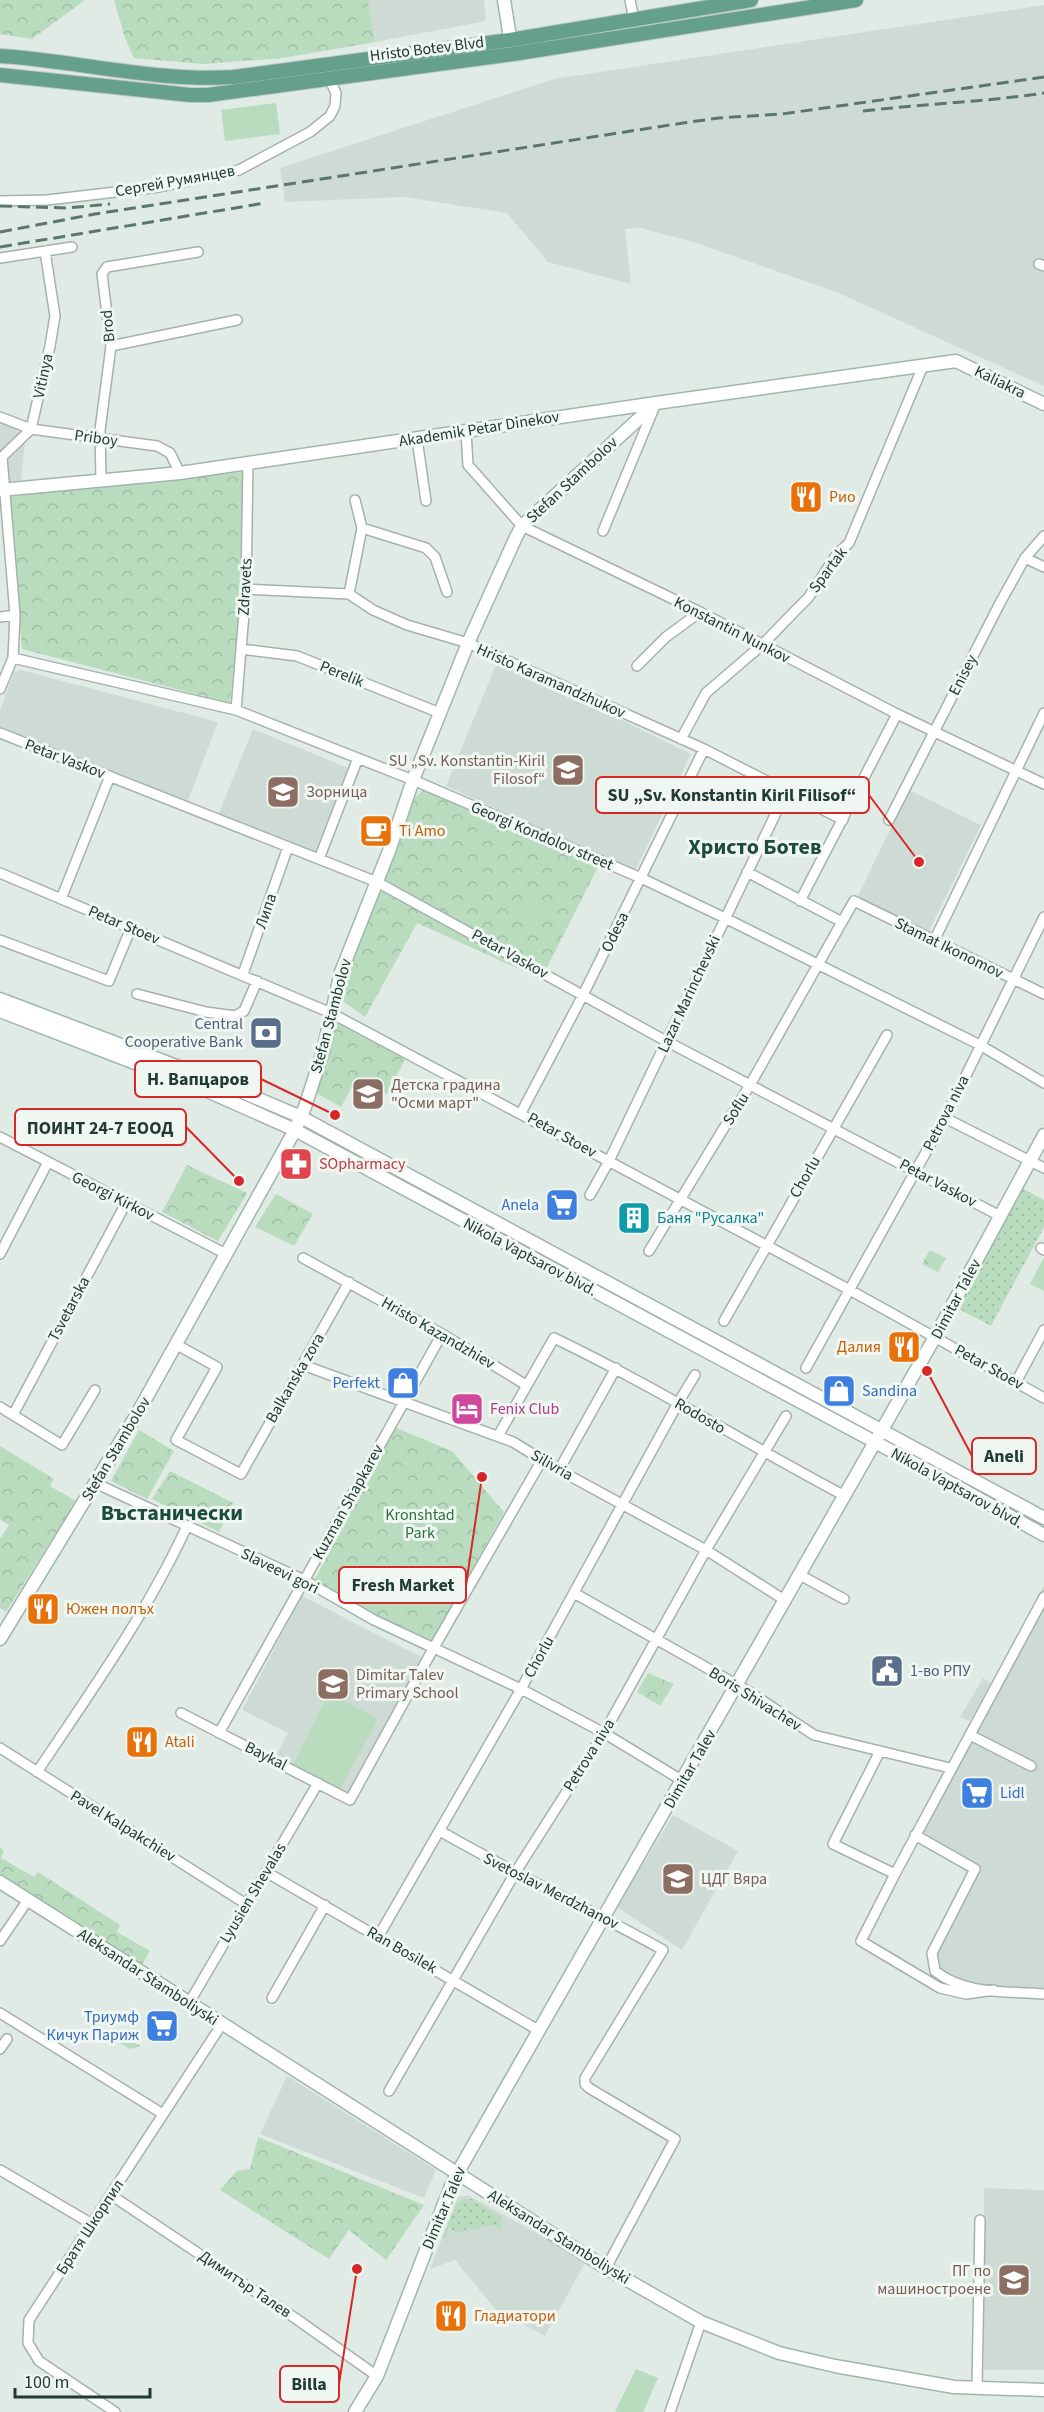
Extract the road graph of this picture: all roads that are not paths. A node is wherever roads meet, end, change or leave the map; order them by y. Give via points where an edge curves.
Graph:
1 (504, 0) edge
2 (630, 0) edge
3 (751, 0) edge
4 (856, 0) edge
5 (634, 20) junction
6 (510, 40) junction
7 (0, 50) edge
8 (513, 54) junction
9 (0, 56) edge
10 (40, 58) junction
11 (0, 75) edge
12 (329, 78) junction
13 (0, 201) edge
14 (72, 248) dead end
15 (45, 250) junction
16 (198, 252) dead end
17 (0, 258) edge
18 (237, 320) dead end
19 (111, 346) junction
20 (956, 361) joint
21 (923, 366) junction
22 (656, 403) junction
23 (1044, 404) edge
24 (0, 417) edge
25 (31, 429) junction
26 (466, 431) junction
27 (100, 439) junction
28 (417, 439) junction
29 (1, 456) edge
30 (248, 463) junction
31 (180, 472) junction
32 (101, 479) junction
33 (2, 490) edge
34 (355, 500) dead end
35 (426, 501) dead end
36 (522, 526) junction
37 (362, 528) junction
38 (603, 531) dead end
39 (1044, 536) edge
40 (1025, 558) junction
41 (1044, 567) edge
42 (246, 589) junction
43 (447, 592) dead end
44 (349, 594) junction
45 (700, 612) junction
46 (15, 615) junction
47 (0, 617) edge
48 (468, 643) junction
49 (762, 645) junction
50 (241, 649) junction
51 (12, 658) junction
52 (637, 666) dead end
53 (0, 689) edge
54 (236, 710) junction
55 (440, 712) junction
56 (1044, 713) edge
57 (897, 714) junction
58 (934, 732) junction
59 (0, 733) edge
60 (681, 739) junction
61 (704, 749) junction
62 (358, 758) junction
63 (1016, 772) junction
64 (110, 776) junction
65 (413, 780) junction
66 (1044, 784) edge
67 (786, 792) junction
68 (843, 819) junction
69 (889, 820) dead end
70 (288, 846) junction
71 (320, 859) junction
72 (747, 872) junction
73 (0, 873) edge
74 (641, 878) junction
75 (377, 882) junction
76 (61, 898) junction
77 (801, 901) junction
78 (854, 902) joint
79 (1044, 917) edge
80 (724, 918) junction
81 (842, 922) junction
82 (131, 928) junction
83 (0, 940) edge
84 (934, 941) junction
85 (818, 964) junction
86 (243, 974) junction
87 (1014, 979) junction
88 (257, 981) junction
89 (137, 994) dead end
90 (1044, 994) edge
91 (583, 995) junction
92 (0, 999) edge
93 (0, 1011) edge
94 (331, 1012) junction
95 (887, 1035) dead end
96 (666, 1041) junction
97 (980, 1045) junction
98 (1044, 1083) edge
99 (750, 1085) junction
100 (521, 1113) junction
101 (301, 1117) junction
102 (945, 1118) junction
103 (834, 1129) junction
104 (295, 1130) junction
105 (1044, 1135) edge
106 (0, 1137) edge
107 (609, 1161) junction
108 (1030, 1161) junction
109 (48, 1162) junction
110 (1044, 1168) edge
111 (916, 1172) junction
112 (590, 1195) dead end
113 (680, 1199) junction
114 (126, 1203) junction
115 (1000, 1216) junction
116 (766, 1245) junction
117 (649, 1251) dead end
118 (0, 1254) edge
119 (226, 1254) junction
120 (303, 1258) dead end
121 (349, 1282) junction
122 (848, 1289) junction
123 (724, 1320) dead end
124 (1044, 1330) edge
125 (442, 1334) junction
126 (935, 1337) junction
127 (177, 1345) junction
128 (303, 1365) junction
129 (616, 1368) junction
130 (806, 1368) dead end
131 (695, 1375) dead end
132 (1016, 1382) junction
133 (526, 1385) junction
134 (95, 1390) dead end
135 (1044, 1398) edge
136 (402, 1403) junction
137 (678, 1403) junction
138 (0, 1407) edge
139 (13, 1415) junction
140 (786, 1416) dead end
141 (882, 1429) junction
142 (498, 1437) junction
143 (874, 1442) junction
144 (764, 1453) junction
145 (542, 1460) junction
146 (559, 1470) junction
147 (96, 1484) junction
148 (845, 1496) junction
149 (624, 1505) junction
150 (1044, 1518) edge
151 (187, 1526) junction
152 (1044, 1535) edge
153 (706, 1550) junction
154 (800, 1575) junction
155 (304, 1580) junction
156 (574, 1593) junction
157 (1044, 1597) edge
158 (844, 1599) dead end
159 (786, 1601) junction
160 (2, 1632) edge
161 (655, 1640) junction
162 (433, 1649) junction
163 (737, 1685) junction
164 (521, 1689) junction
165 (181, 1713) dead end
166 (219, 1733) junction
167 (604, 1733) junction
168 (970, 1734) junction
169 (0, 1748) edge
170 (880, 1751) junction
171 (1030, 1766) dead end
172 (950, 1768) junction
173 (37, 1772) junction
174 (683, 1781) junction
175 (318, 1783) junction
176 (440, 1831) junction
177 (915, 1835) junction
178 (266, 1872) junction
179 (515, 1873) junction
180 (894, 1874) junction
181 (0, 1882) edge
182 (28, 1900) junction
183 (246, 1904) junction
184 (325, 1905) junction
185 (602, 1917) junction
186 (378, 1937) junction
187 (0, 1941) edge
188 (454, 1981) junction
189 (993, 1990) junction
190 (1044, 1994) edge
191 (272, 1998) dead end
192 (189, 2003) junction
193 (0, 2013) edge
194 (222, 2024) junction
195 (538, 2030) junction
196 (7, 2039) dead end
197 (0, 2049) edge
198 (389, 2091) dead end
199 (164, 2114) junction
200 (0, 2170) edge
201 (457, 2173) junction
202 (111, 2195) junction
203 (980, 2220) dead end
204 (92, 2224) junction
205 (606, 2268) junction
206 (700, 2322) junction
207 (377, 2376) junction
208 (977, 2388) junction
209 (1044, 2390) edge
210 (115, 2412) edge
211 (355, 2412) edge
212 (670, 2412) edge

1 - 6 street
2 - 5 street
3 - 5 main road, Hristo Botev Blvd
4 - 8 main road, Hristo Botev Blvd
5 - 6 main road, Hristo Botev Blvd
6 - 8 street
6 - 10 main road, Hristo Botev Blvd via 214,78
7 - 10 main road
8 - 12 main road, Hristo Botev Blvd
9 - 10 main road, Hristo Botev Blvd
11 - 12 main road, Hristo Botev Blvd via 190,95
12 - 13 street, Сергей Румянцев via 336,93 330,116 310,132 239,170 159,187 47,200
14 - 15 street
15 - 17 street
15 - 25 street, Vitinya via 55,316
16 - 19 street, Brod via 104,270
18 - 19 street
19 - 27 street, Brod
20 - 21 street, Akademik Petar Dinekov
20 - 23 street, Kaliakra
21 - 22 street, Akademik Petar Dinekov
21 - 49 street, Spartak via 849,543 837,554 808,598
22 - 26 street, Akademik Petar Dinekov
22 - 36 street, Stefan Stambolov
22 - 38 street
24 - 25 street, Priboy
25 - 27 street, Priboy
25 - 29 street
26 - 28 street, Akademik Petar Dinekov
26 - 36 street, Konstantin Nunkov via 468,465
27 - 31 street, Priboy via 157,446 170,453
27 - 32 street, Brod
28 - 30 street, Akademik Petar Dinekov
28 - 35 street
29 - 33 street
30 - 31 street, Akademik Petar Dinekov
30 - 42 street, Zdravets
31 - 32 street, Akademik Petar Dinekov
32 - 33 street, Akademik Petar Dinekov
33 - 46 street
34 - 37 street
36 - 45 street, Konstantin Nunkov
36 - 48 street, Stefan Stambolov
37 - 43 street via 426,548 435,557
37 - 44 street
39 - 40 street, Enisey
40 - 41 street
40 - 58 street, Enisey
42 - 44 street
42 - 50 street, Zdravets
44 - 48 street, Hristo Karamandzhukov via 407,625
45 - 49 street, Konstantin Nunkov
45 - 52 street
46 - 47 street
46 - 51 street
48 - 55 street, Stefan Stambolov
48 - 60 street, Hristo Karamandzhukov
49 - 57 street, Konstantin Nunkov
49 - 60 street, Spartak via 706,693
50 - 54 street, Zdravets
50 - 55 street, Perelik via 297,656
51 - 53 street
51 - 54 street, Georgi Kondolov street
54 - 62 street, Georgi Kondolov street
55 - 65 street, Stefan Stambolov
56 - 63 street
57 - 58 street, Konstantin Nunkov
57 - 68 street
58 - 63 street, Konstantin Nunkov
58 - 69 street, Enisey
59 - 64 street, Petar Vaskov
60 - 61 street, Hristo Karamandzhukov
61 - 67 street, Hristo Karamandzhukov
61 - 74 street, Odesa
62 - 65 street, Georgi Kondolov street
62 - 71 street
63 - 66 street, Konstantin Nunkov
63 - 84 street
64 - 70 street, Petar Vaskov
64 - 76 street
65 - 74 street, Georgi Kondolov street
65 - 75 street, Stefan Stambolov
67 - 68 street, Hristo Karamandzhukov
67 - 72 street, Lazar Marinchevski
68 - 77 street
70 - 71 street, Petar Vaskov
70 - 86 street, Липа
71 - 75 street, Petar Vaskov
72 - 77 street
72 - 80 street, Lazar Marinchevski
73 - 76 street, Petar Stoev
74 - 80 street, Georgi Kondolov street
74 - 91 street, Odesa
75 - 91 street, Petar Vaskov
75 - 94 street, Stefan Stambolov via 341,972
76 - 82 street, Petar Stoev
77 - 81 street
78 - 81 street, Soflu
78 - 84 street, Stamat Ikonomov
79 - 87 street, Petrova niva
80 - 85 street, Georgi Kondolov street
80 - 96 street, Lazar Marinchevski
81 - 85 street, Soflu
82 - 83 street via 109,981
82 - 86 street, Petar Stoev
84 - 87 street, Stamat Ikonomov
85 - 97 street, Georgi Kondolov street
85 - 99 street, Soflu
86 - 88 street, Petar Stoev
87 - 90 street, Stamat Ikonomov
87 - 97 street, Petrova niva
88 - 89 street via 244,1011 235,1016
88 - 94 street, Petar Stoev
91 - 96 street, Petar Vaskov
91 - 100 street, Odesa
92 - 101 street, Nikola Vaptsarov blvd.
93 - 104 street, Nikola Vaptsarov blvd. via 205,1090
94 - 100 street, Petar Stoev
94 - 101 street, Stefan Stambolov via 323,1051
95 - 103 street, Chorlu
96 - 99 street, Petar Vaskov
96 - 107 street, Lazar Marinchevski
97 - 98 street, Georgi Kondolov street
97 - 102 street, Petrova niva
99 - 103 street, Petar Vaskov
99 - 113 street, Soflu
100 - 107 street, Petar Stoev
101 - 104 street, Stefan Stambolov
101 - 141 street, Nikola Vaptsarov blvd.
102 - 108 street
102 - 111 street, Petrova niva
103 - 111 street, Petar Vaskov
103 - 116 street, Chorlu
104 - 119 street, Stefan Stambolov
104 - 143 street, Nikola Vaptsarov blvd.
105 - 108 street, Dimitar Talev
106 - 109 street, Georgi Kirkov
107 - 112 street, Lazar Marinchevski
107 - 113 street, Petar Stoev
108 - 110 street
108 - 115 street, Dimitar Talev
109 - 114 street, Georgi Kirkov
109 - 118 street
111 - 115 street, Petar Vaskov
111 - 122 street, Petrova niva
113 - 116 street, Petar Stoev
113 - 117 street, Soflu
114 - 119 street, Georgi Kirkov
114 - 139 street, Tsvetarska
115 - 126 street, Dimitar Talev
116 - 122 street, Petar Stoev
116 - 123 street, Chorlu
119 - 127 street, Stefan Stambolov
120 - 121 street, Hristo Kazandzhiev
121 - 125 street, Hristo Kazandzhiev
121 - 128 street, Balkanska zora
122 - 126 street, Petar Stoev
122 - 130 street, Petrova niva
124 - 132 street
125 - 133 street, Hristo Kazandzhiev
125 - 136 street, Kuzman Shapkarev
126 - 132 street, Petar Stoev
126 - 141 street, Dimitar Talev
127 - 128 street, Balkanska zora via 217,1367 176,1440 241,1474
127 - 147 street, Stefan Stambolov
128 - 136 street, Silivria
129 - 133 street, Rodosto via 555,1338
129 - 137 street, Rodosto
129 - 146 street
131 - 137 street, Chorlu
132 - 135 street, Petar Stoev
133 - 142 street
134 - 139 street via 62,1445
136 - 142 street, Silivria
136 - 155 street, Kuzman Shapkarev
137 - 144 street, Rodosto
137 - 149 street, Chorlu
138 - 139 street
140 - 144 street, Petrova niva
141 - 143 street, Dimitar Talev
141 - 150 street, Nikola Vaptsarov blvd.
142 - 145 street, Silivria
143 - 148 street, Dimitar Talev
143 - 152 street, Nikola Vaptsarov blvd.
144 - 148 street, Rodosto
144 - 153 street, Petrova niva
145 - 146 street, Silivria
145 - 162 street
146 - 149 street, Silivria
147 - 151 street, Slaveevi gori
147 - 160 street, Stefan Stambolov
148 - 154 street, Dimitar Talev
149 - 153 street, Silivria
149 - 156 street, Chorlu
151 - 155 street, Slaveevi gori
151 - 173 street via 99,1679
153 - 159 street, Silivria
153 - 161 street, Petrova niva
154 - 158 street
154 - 159 street, Dimitar Talev
155 - 162 street, Slaveevi gori
155 - 166 street, Kuzman Shapkarev
156 - 161 street, Boris Shivachev
156 - 164 street, Chorlu
157 - 168 street
159 - 163 street, Dimitar Talev
161 - 163 street, Boris Shivachev
161 - 167 street, Petrova niva
162 - 164 street, Slaveevi gori
162 - 175 street, Baykal via 350,1800
163 - 170 street, Boris Shivachev via 813,1735
163 - 174 street, Dimitar Talev
164 - 167 street, Slaveevi gori
164 - 176 street, Chorlu
165 - 166 street, Baykal
166 - 175 street, Baykal
167 - 174 street, Slaveevi gori
167 - 179 street, Petrova niva
168 - 171 street
168 - 172 street
169 - 173 street, Pavel Kalpakchiev
170 - 172 street, Boris Shivachev
170 - 180 street via 833,1844
172 - 177 street
173 - 183 street, Pavel Kalpakchiev
174 - 185 street, Dimitar Talev
175 - 178 street, Lyusien Shevalas
176 - 179 street, Svetoslav Merdzhanov
176 - 186 street, Chorlu
177 - 180 street
177 - 189 street via 975,1869 932,1953 935,1971 956,1984
178 - 183 street, Lyusien Shevalas
178 - 184 street, Ran Bosilek
179 - 185 street, Svetoslav Merdzhanov
179 - 188 street, Petrova niva
180 - 189 street via 861,1941 940,1988 966,1994
181 - 182 street, Aleksandar Stamboliyski
182 - 187 street
182 - 192 street, Aleksandar Stamboliyski
183 - 192 street, Lyusien Shevalas
184 - 186 street, Ran Bosilek
184 - 191 street
185 - 195 street, Dimitar Talev
185 - 205 street, Svetoslav Merdzhanov via 663,1950 585,2078 585,2084 675,2139
186 - 188 street, Ran Bosilek
188 - 195 street, Ran Bosilek
188 - 198 street, Petrova niva
189 - 190 street
192 - 194 street, Aleksandar Stamboliyski
193 - 199 street
194 - 199 street, Братя Шкорпил
194 - 201 street, Aleksandar Stamboliyski
195 - 201 street, Dimitar Talev
196 - 197 street
199 - 202 street, Братя Шкорпил
200 - 204 street
201 - 205 street, Aleksandar Stamboliyski
201 - 207 street, Dimitar Talev
202 - 204 street, Братя Шкорпил
202 - 207 street, Димитър Талев
203 - 208 street
204 - 210 street, Братя Шкорпил via 29,2320 28,2343 39,2361
205 - 206 street, Aleksandar Stamboliyski
206 - 208 street, Aleksandar Stamboliyski via 778,2353
206 - 212 street
207 - 211 street, Dimitar Talev
208 - 209 street, Aleksandar Stamboliyski

